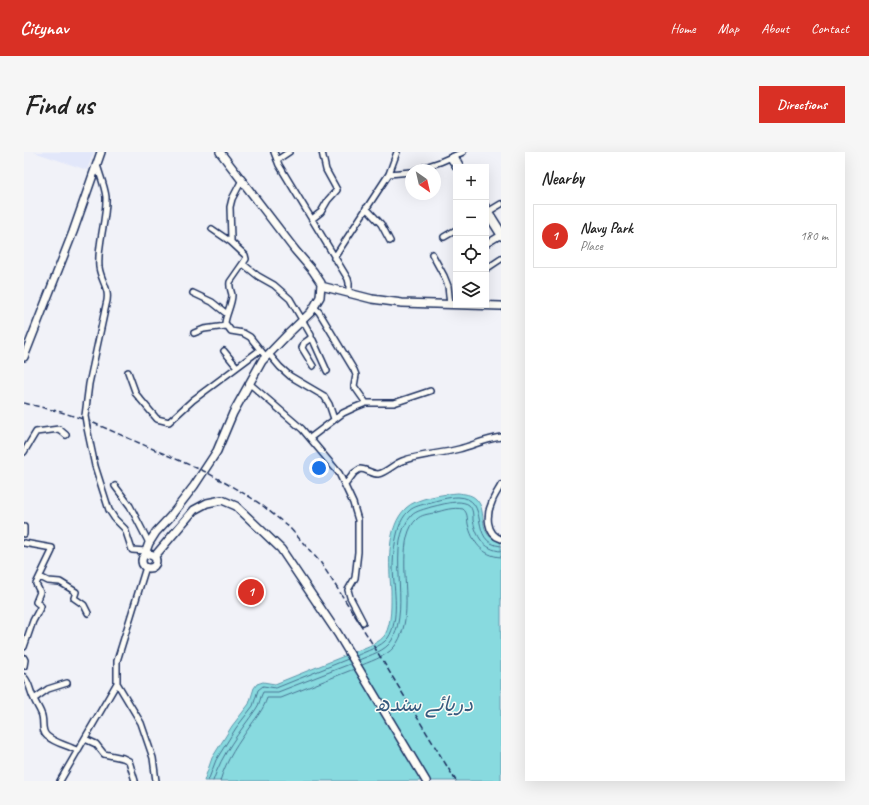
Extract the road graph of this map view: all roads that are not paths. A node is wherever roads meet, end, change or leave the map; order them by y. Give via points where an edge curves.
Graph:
1 (96, 152) edge
2 (101, 152) edge
3 (220, 152) edge
4 (274, 152) edge
5 (289, 152) edge
6 (322, 152) edge
7 (397, 152) edge
8 (463, 152) edge
9 (452, 157) junction
10 (277, 160) junction
11 (433, 164) edge
12 (455, 164) edge
13 (458, 164) edge
14 (97, 165) junction
15 (405, 173) edge
16 (389, 174) junction
17 (242, 180) junction
18 (501, 204) edge
19 (366, 208) junction
20 (489, 210) edge
21 (489, 214) edge
22 (312, 219) junction
23 (212, 228) dead end
24 (453, 232) edge
25 (501, 234) edge
26 (444, 237) dead end
27 (390, 241) dead end
28 (231, 242) junction
29 (489, 242) edge
30 (432, 254) dead end
31 (334, 258) junction
32 (501, 259) edge
33 (243, 264) junction
34 (489, 266) edge
35 (321, 286) junction
36 (193, 293) dead end
37 (349, 293) junction
38 (450, 305) junction
39 (501, 306) edge
40 (314, 307) junction
41 (227, 314) junction
42 (303, 320) junction
43 (226, 326) junction
44 (194, 333) dead end
45 (311, 338) junction
46 (24, 346) edge
47 (260, 350) junction
48 (224, 351) dead end
49 (267, 356) junction
50 (24, 357) edge
51 (313, 366) dead end
52 (237, 367) junction
53 (328, 371) dead end
54 (128, 372) dead end
55 (250, 384) junction
56 (430, 391) dead end
57 (366, 403) junction
58 (334, 419) junction
59 (66, 435) dead end
60 (501, 437) edge
61 (310, 438) junction
62 (24, 452) edge
63 (345, 484) junction
64 (501, 485) edge
65 (115, 486) dead end
66 (24, 527) edge
67 (24, 534) edge
68 (501, 540) edge
69 (24, 543) edge
70 (149, 543) junction
71 (149, 554) junction
72 (146, 567) junction
73 (40, 577) junction
74 (88, 613) dead end
75 (363, 622) dead end
76 (24, 647) edge
77 (24, 658) edge
78 (24, 666) edge
79 (24, 677) edge
80 (67, 683) dead end
81 (118, 683) junction
82 (34, 699) junction
83 (85, 739) junction
84 (78, 751) junction
85 (60, 781) edge
86 (135, 781) edge
87 (156, 781) edge
88 (426, 781) edge

1 - 46 main road
2 - 14 main road
3 - 17 main road
4 - 10 street
5 - 10 street
6 - 22 street via 326,170 337,190 321,212
7 - 16 street
8 - 9 street
9 - 11 street
9 - 12 street
9 - 13 street
10 - 22 street
14 - 50 main road
14 - 71 street, bridge via 106,196 99,261 108,297 88,384 85,416 96,466 110,510 125,529 132,550
15 - 16 street
16 - 19 street
17 - 28 street via 232,199
17 - 35 main road via 313,271
18 - 20 street
19 - 27 street via 381,224
19 - 31 street
21 - 25 street
22 - 31 street
23 - 28 street
24 - 26 street
25 - 29 street
28 - 33 street via 245,255
30 - 38 street via 448,286
31 - 37 street via 350,283
32 - 34 street
33 - 41 street via 229,285 232,294
33 - 42 street via 290,299
35 - 37 main road
35 - 40 main road via 320,297
36 - 41 street via 212,302
37 - 38 main road via 402,303
38 - 39 main road
40 - 42 main road
40 - 57 street via 354,370 354,386
41 - 43 street via 224,323
42 - 45 street
42 - 49 main road
43 - 44 street
43 - 47 street via 232,331 250,337
45 - 51 street via 302,348
45 - 53 street
47 - 49 street
47 - 52 street
48 - 52 street
49 - 55 main road
49 - 58 street via 290,376 324,396
52 - 54 street via 193,400 169,422 157,419 136,394
55 - 61 street
55 - 70 main road via 233,413 214,455 194,486
56 - 57 street via 394,403
57 - 58 street
58 - 61 street
59 - 62 street via 59,429 36,432
60 - 63 street via 400,461 379,474 360,468
61 - 63 street
63 - 75 street via 358,520 355,578 349,594
64 - 68 street via 492,502 488,523 491,532
65 - 70 street via 130,506
66 - 67 street
69 - 73 street via 52,548
70 - 71 main road
71 - 72 main road via 142,562
71 - 72 main road via 155,562 151,568
71 - 88 main road via 194,510 207,503 222,500 236,506 281,548 338,634
72 - 81 street via 117,661
73 - 74 street via 60,582 76,592 74,598 84,605
73 - 76 street via 36,584 40,592 36,602 41,606
77 - 78 street
79 - 82 street
80 - 82 street via 48,689
81 - 83 street
81 - 87 street via 141,723 153,758
82 - 84 street via 41,713 42,728 46,735
83 - 84 street
83 - 86 street via 96,744 104,754 129,761
84 - 85 street

